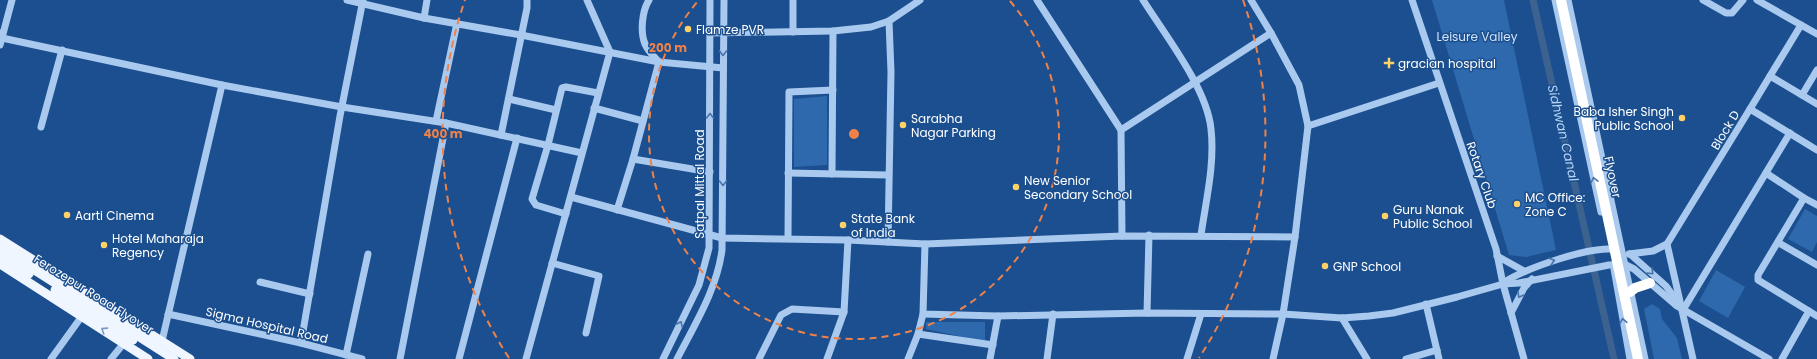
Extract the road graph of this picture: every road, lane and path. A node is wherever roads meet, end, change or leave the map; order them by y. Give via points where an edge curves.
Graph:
1 (12, 0) edge
2 (347, 0) edge
3 (427, 0) edge
4 (527, 0) edge
5 (587, 0) edge
6 (649, 0) edge
7 (710, 0) edge
8 (724, 0) edge
9 (793, 0) edge
10 (920, 0) edge
11 (1037, 0) edge
12 (1142, 0) edge
13 (1251, 0) edge
14 (1412, 0) edge
15 (1555, 0) edge
16 (1561, 0) edge
17 (1568, 0) edge
18 (1703, 0) edge
19 (1743, 0) edge
20 (1757, 0) edge
21 (363, 2) edge
22 (424, 18) junction
23 (889, 21) junction
24 (457, 23) junction
25 (1801, 25) junction
26 (833, 31) junction
27 (793, 32) junction
28 (710, 33) junction
29 (723, 33) junction
30 (1272, 33) junction
31 (1817, 34) edge
32 (521, 35) junction
33 (1, 39) edge
34 (62, 50) junction
35 (610, 52) junction
36 (658, 62) junction
37 (710, 67) junction
38 (723, 68) junction
39 (1817, 70) edge
40 (1770, 76) junction
41 (1195, 82) junction
42 (1439, 83) junction
43 (222, 85) junction
44 (833, 90) junction
45 (598, 93) junction
46 (1802, 95) junction
47 (509, 99) junction
48 (1817, 104) edge
49 (342, 107) junction
50 (594, 108) junction
51 (1750, 109) junction
52 (556, 110) junction
53 (643, 120) junction
54 (436, 121) junction
55 (446, 123) junction
56 (1308, 126) junction
57 (41, 127) dead end
58 (1121, 130) junction
59 (1790, 133) junction
60 (501, 135) junction
61 (517, 138) junction
62 (548, 145) junction
63 (1817, 150) edge
64 (582, 153) junction
65 (633, 159) junction
66 (710, 172) junction
67 (788, 174) junction
68 (832, 174) junction
69 (1766, 174) junction
70 (888, 175) junction
71 (571, 197) junction
72 (1804, 198) junction
73 (1817, 205) edge
74 (617, 210) junction
75 (566, 214) junction
76 (710, 235) junction
77 (1149, 235) junction
78 (1201, 235) junction
79 (1122, 236) junction
80 (1295, 237) junction
81 (722, 238) junction
82 (788, 238) junction
83 (0, 239) edge
84 (848, 240) junction
85 (888, 242) junction
86 (1779, 243) junction
87 (925, 244) junction
88 (1667, 244) junction
89 (0, 248) edge
90 (1608, 249) junction
91 (1621, 250) junction
92 (368, 254) dead end
93 (1629, 254) junction
94 (0, 256) edge
95 (1497, 256) junction
96 (1816, 262) edge
97 (552, 263) junction
98 (0, 264) edge
99 (1611, 264) junction
100 (1624, 264) junction
101 (1524, 271) junction
102 (1532, 279) junction
103 (260, 282) dead end
104 (1650, 283) junction
105 (1503, 284) junction
106 (1630, 292) junction
107 (310, 294) junction
108 (1426, 304) junction
109 (1683, 310) junction
110 (1809, 311) junction
111 (844, 312) junction
112 (1147, 313) junction
113 (1511, 313) junction
114 (168, 314) junction
115 (923, 314) junction
116 (1052, 314) junction
117 (1201, 314) junction
118 (1284, 314) junction
119 (82, 316) junction
120 (998, 316) junction
121 (1817, 316) edge
122 (1342, 318) junction
123 (586, 333) dead end
124 (918, 334) junction
125 (162, 341) junction
126 (124, 343) junction
127 (301, 343) junction
128 (993, 345) junction
129 (1754, 349) junction
130 (1437, 350) junction
131 (346, 355) junction
132 (51, 359) edge
133 (111, 359) edge
134 (148, 359) edge
135 (163, 359) edge
136 (174, 359) edge
137 (190, 359) edge
138 (362, 359) edge
139 (400, 359) edge
140 (459, 359) edge
141 (526, 359) edge
142 (663, 359) edge
143 (677, 359) edge
144 (759, 359) edge
145 (827, 359) edge
146 (908, 359) edge
147 (990, 359) edge
148 (1047, 359) edge
149 (1187, 359) edge
150 (1273, 359) edge
151 (1367, 359) edge
152 (1406, 359) edge
153 (1439, 359) edge
154 (1524, 359) edge
155 (1630, 359) edge
156 (1638, 359) edge
157 (1645, 359) edge
158 (1694, 359) edge
159 (1756, 359) edge
160 (1769, 359) edge
161 (1782, 359) edge

1 - 33 street
2 - 21 street
3 - 22 street
4 - 32 street
5 - 35 street
6 - 36 street via 645,6 643,37 646,46
7 - 28 street, Satpal Mittal Road
8 - 29 street, Satpal Mittal Road
9 - 27 street
10 - 23 street
11 - 58 street
12 - 41 street
13 - 30 street
14 - 42 street, Rotary Club
90 -> 15 street
16 - 156 highway, Flyover, bridge
17 - 91 street
18 - 19 street via 1726,13 1732,13
20 - 25 street
21 - 22 street
21 - 49 street
22 - 24 street
23 - 26 street via 871,27
23 - 70 street via 891,72
24 - 32 street
24 - 54 street
25 - 31 street
25 - 40 street
26 - 27 street
26 - 44 street
27 - 29 street
28 - 29 street
28 - 37 street, Satpal Mittal Road
29 -> 38 street, Satpal Mittal Road
30 - 41 street
30 - 56 street via 1299,85
32 - 35 street
32 - 47 street
33 - 34 street
34 - 43 street
34 - 57 street
35 - 36 street
35 - 45 street
36 - 37 street
36 - 53 street
37 - 38 street
66 -> 37 street, Satpal Mittal Road
38 -> 81 street, Satpal Mittal Road
39 - 46 street
40 - 46 street
40 - 51 street
41 - 58 street
41 - 78 street via 1209,116 1212,151
42 - 56 street
42 - 95 street, Rotary Club
43 - 49 street
43 - 114 street
44 - 67 street via 790,92
44 - 68 street
45 - 50 street
45 - 52 street via 564,87
46 - 48 street
47 - 52 street
47 - 60 street
49 - 54 street
49 - 107 street
50 - 53 street
50 - 64 street
51 - 59 street, Block D
51 - 88 street, Block D
52 - 62 street
53 - 65 street
54 - 55 street
55 - 60 street
55 - 139 street
56 - 80 street
58 - 79 street
59 - 63 street, Block D
59 - 69 street
60 - 61 street
61 - 62 street
61 - 140 street
62 - 64 street
62 - 75 street via 533,202
64 - 71 street
65 - 66 street
65 - 74 street
66 - 76 street, Satpal Mittal Road
67 - 68 street
67 - 82 street
68 - 70 street
69 - 72 street
69 - 109 street
70 - 85 street
71 - 74 street
71 - 75 street
72 - 73 street
72 - 86 street
74 - 76 street
75 - 97 street
76 - 81 street
142 -> 76 street, Satpal Mittal Road via 699,285 707,260
77 - 78 street
77 - 79 street
77 - 112 street
78 - 80 street
79 - 87 street
80 - 118 street
81 - 82 street
81 - 143 street, Satpal Mittal Road via 718,272 711,292
82 - 84 street
83 - 125 main road
84 - 85 street
84 - 111 street
85 - 87 street
86 - 96 street
86 - 110 street via 1758,280
87 - 115 street
88 - 93 street via 1653,252
88 - 109 street
89 - 136 main road, Ferozepur Road Flyover
90 - 91 street
90 - 99 street
101 -> 90 street via 1571,256
91 - 93 street
91 - 100 street
92 - 131 street
93 -> 109 street via 1666,286
94 - 135 main road, Ferozepur Road Flyover
95 - 101 street
95 - 105 street, Rotary Club
97 - 123 street via 599,276
97 - 141 street
98 - 119 main road
99 - 100 street
99 - 102 street
155 -> 99 street
100 - 104 street
100 - 106 street
101 - 105 street
102 - 105 street
102 -> 113 street via 1524,288
103 - 107 street
104 - 106 highway
104 - 109 street
105 - 108 street
105 - 113 street, Rotary Club
106 - 157 street
107 - 127 street
108 - 122 street via 1393,313
108 - 130 street
109 - 129 street
109 - 158 street
110 - 121 street
110 - 161 street
111 - 144 street via 792,309 786,311 781,315
111 - 145 street
112 - 116 street
112 - 117 street
113 - 154 street, Rotary Club
114 - 125 street
114 - 127 street, Sigma Hospital Road
115 - 120 street
115 - 124 street
116 - 120 street
116 - 148 street
117 - 118 street
117 - 149 street
118 - 122 street
118 - 150 street
126 -> 119 main road
119 - 132 street
120 - 128 street
122 - 151 street
124 - 128 street
124 - 146 street
125 - 137 main road
126 - 133 street
126 - 134 main road
127 - 131 street, Sigma Hospital Road
128 - 147 street
129 - 159 street
129 - 160 street
130 - 152 street
130 - 153 street
131 - 138 street, Sigma Hospital Road

